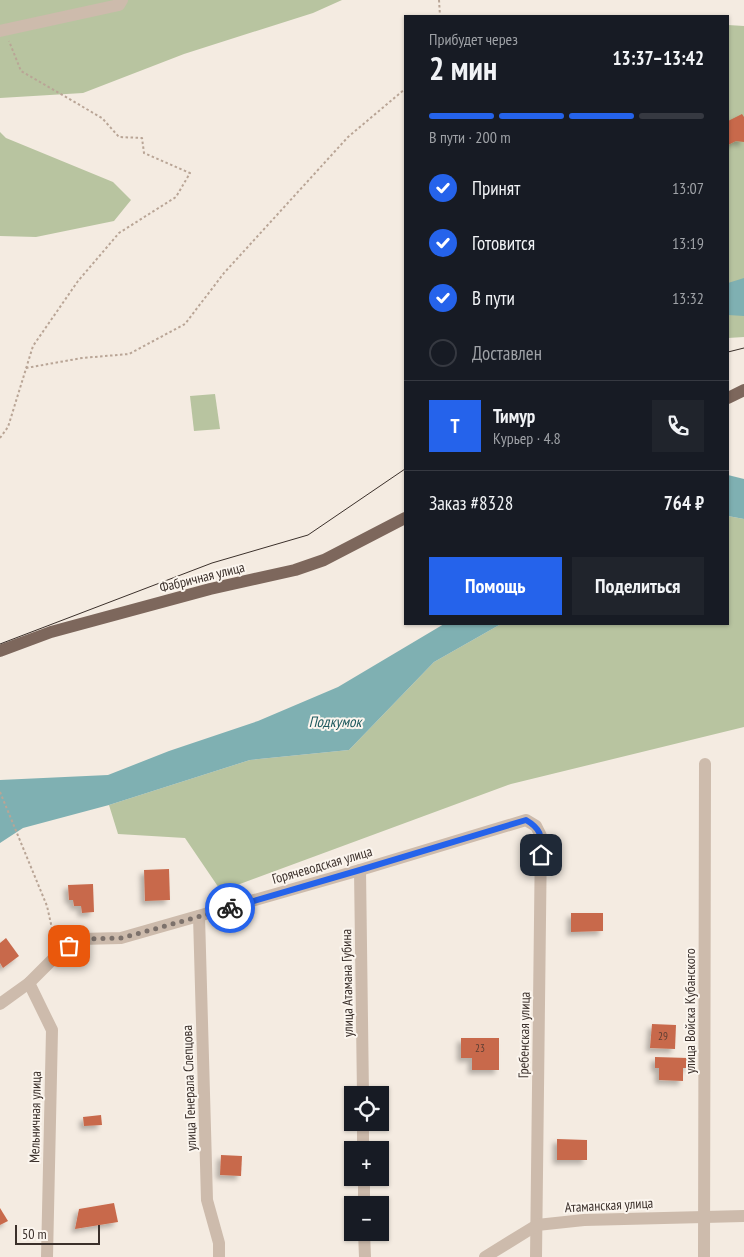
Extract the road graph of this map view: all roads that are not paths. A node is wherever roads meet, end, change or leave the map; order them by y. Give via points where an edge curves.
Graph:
1 (122, 0) edge
2 (2, 30) edge
3 (744, 390) edge
4 (729, 398) edge
5 (404, 519) edge
6 (0, 651) edge
7 (705, 764) dead end
8 (526, 820) joint
9 (360, 870) junction
10 (199, 916) junction
11 (29, 984) junction
12 (0, 1004) edge
13 (363, 1086) edge
14 (705, 1216) junction
15 (744, 1216) edge
16 (537, 1225) junction
17 (364, 1241) edge
18 (47, 1257) edge
19 (219, 1257) edge
20 (365, 1257) edge
21 (485, 1257) edge
22 (536, 1257) edge
23 (704, 1257) edge

1 - 2 street via 119,5
3 - 4 main road
5 - 6 main road, Фабричная улица via 302,568 51,632
7 - 14 street, улица Войска Кубанского
8 - 9 street, Горячеводская улица
8 - 16 street, Гребенская улица via 536,826 541,836
9 - 10 street, Горячеводская улица
9 - 13 street, улица Атамана Губина
10 - 11 street, Горячеводская улица via 122,938 80,939 58,954
10 - 19 street, улица Генерала Слепцова via 207,1200 219,1243
11 - 12 street, Горячеводская улица
11 - 18 street, Мельничная улица via 52,1030
14 - 15 street, Атаманская улица
14 - 16 street, Атаманская улица
14 - 23 street, улица Войска Кубанского
16 - 21 street, Атаманская улица
16 - 22 street, Гребенская улица
17 - 20 street

